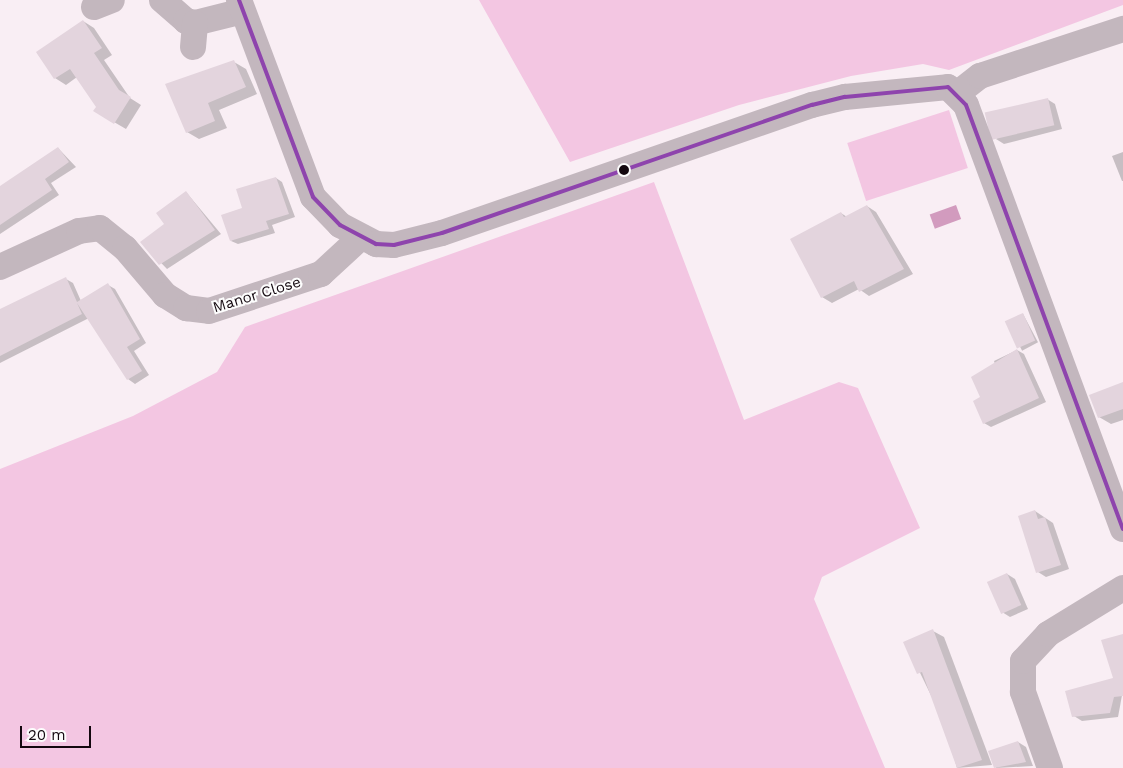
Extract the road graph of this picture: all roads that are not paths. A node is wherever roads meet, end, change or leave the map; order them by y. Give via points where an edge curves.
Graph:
1 (162, 0) edge
2 (241, 6) edge
3 (1123, 28) edge
4 (958, 92) junction
5 (360, 238) junction
6 (0, 267) edge
7 (1123, 528) edge
8 (1123, 588) edge
9 (1050, 768) edge

1 - 2 street via 186,21 194,35
2 - 5 street via 313,197 325,213
3 - 4 street via 980,76
4 - 5 street via 937,85 845,97 767,118 416,240 394,245
4 - 7 street
5 - 6 street, Manor Close via 321,274 209,311 186,308 165,295 125,248 100,228 79,231
8 - 9 street via 1048,634 1023,661 1023,692

